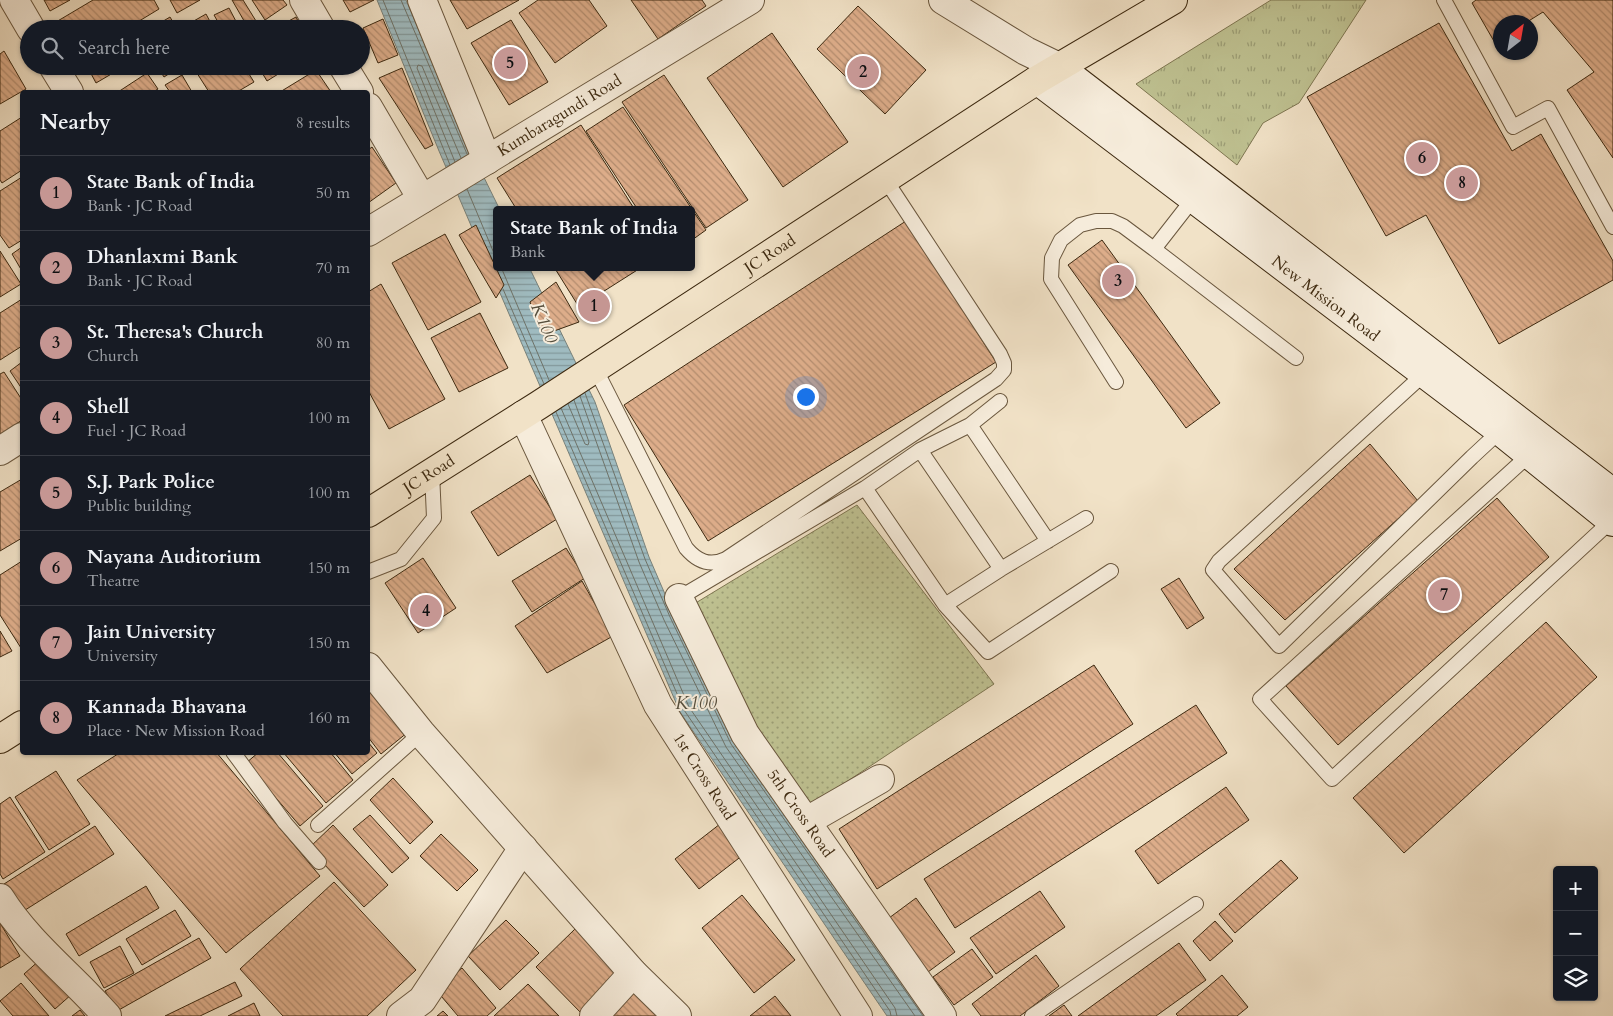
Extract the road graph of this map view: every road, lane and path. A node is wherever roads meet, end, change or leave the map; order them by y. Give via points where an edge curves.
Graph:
1 (14, 0) edge
2 (304, 0) edge
3 (422, 0) edge
4 (750, 0) edge
5 (943, 0) edge
6 (1173, 0) edge
7 (1444, 0) edge
8 (26, 20) edge
9 (316, 20) edge
10 (1048, 73) junction
11 (59, 75) edge
12 (349, 75) edge
13 (68, 90) edge
14 (358, 90) edge
15 (370, 110) edge
16 (483, 162) junction
17 (885, 179) junction
18 (422, 199) junction
19 (1193, 199) junction
20 (1613, 227) edge
21 (370, 231) edge
22 (1154, 250) junction
23 (1296, 358) dead end
24 (592, 371) junction
25 (1424, 374) junction
26 (1116, 382) dead end
27 (1000, 401) dead end
28 (531, 410) junction
29 (970, 425) junction
30 (1500, 432) junction
31 (20, 439) edge
32 (920, 450) junction
33 (0, 451) edge
34 (1528, 456) junction
35 (432, 472) junction
36 (865, 488) junction
37 (1613, 493) edge
38 (370, 511) edge
39 (1086, 518) dead end
40 (1612, 521) edge
41 (1048, 541) junction
42 (1000, 569) junction
43 (370, 571) edge
44 (1111, 571) dead end
45 (679, 598) joint
46 (945, 605) junction
47 (370, 669) edge
48 (20, 726) edge
49 (421, 733) junction
50 (0, 740) edge
51 (234, 755) edge
52 (880, 778) dead end
53 (807, 821) junction
54 (318, 826) dead end
55 (523, 848) junction
56 (319, 862) dead end
57 (0, 898) edge
58 (1196, 904) dead end
59 (633, 973) junction
60 (107, 1016) edge
61 (401, 1016) edge
62 (594, 1016) edge
63 (677, 1016) edge
64 (858, 1016) edge
65 (942, 1016) edge
66 (1032, 1016) edge

1 - 8 street
2 - 9 street
3 - 16 street
4 - 16 street, Kumbaragundi Road
5 - 10 street via 1026,51
6 - 10 main road, JC Road
7 - 20 lane via 1513,127 1548,108
10 - 17 main road, JC Road
10 - 19 street, New Mission Road
10 - 37 street
11 - 13 street
12 - 14 street
15 - 18 street
16 - 18 street, Kumbaragundi Road
17 - 24 main road, JC Road
17 - 24 lane via 1000,354 1004,370 996,379 726,559 707,563 695,559 686,548
18 - 21 street, Kumbaragundi Road
19 - 22 lane
19 - 25 street, New Mission Road
22 - 23 lane
22 - 26 lane via 1123,226 1112,221 1096,221 1080,225 1061,240 1052,258 1051,279
24 - 28 main road, JC Road
25 - 30 street, New Mission Road
25 - 30 lane via 1219,561 1213,570 1278,646
27 - 29 lane
28 - 35 main road, JC Road
28 - 64 street, 1st Cross Road via 658,705
29 - 32 lane
29 - 41 lane
30 - 34 street, New Mission Road
31 - 33 street
32 - 36 lane
32 - 42 lane
34 - 40 street, New Mission Road
34 - 40 lane via 1260,699 1332,779
35 - 38 main road, JC Road
35 - 43 lane via 434,518 401,559
36 - 45 lane
36 - 46 lane
39 - 41 lane
41 - 42 lane
42 - 46 lane
44 - 46 lane via 988,652
45 - 53 street, 5th Cross Road via 744,734
47 - 49 street
48 - 50 main road
49 - 54 lane
49 - 55 street
51 - 56 lane
52 - 53 street
53 - 65 street, 5th Cross Road
55 - 59 street
55 - 61 street via 422,1000
57 - 60 street via 13,919 48,959
58 - 66 lane
59 - 62 street
59 - 63 street

